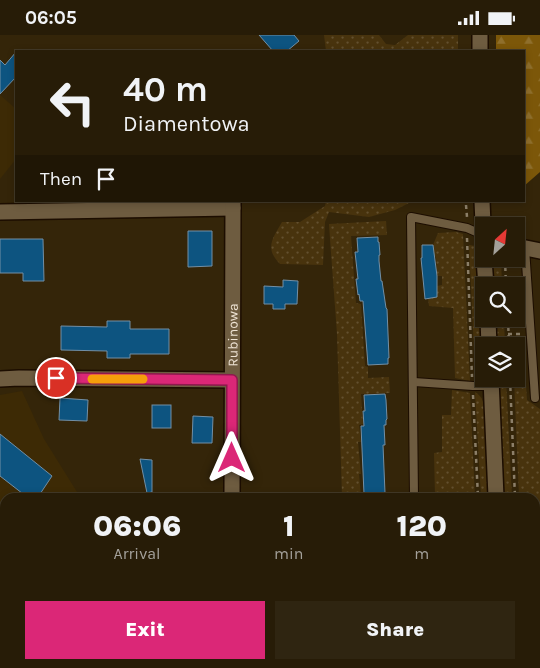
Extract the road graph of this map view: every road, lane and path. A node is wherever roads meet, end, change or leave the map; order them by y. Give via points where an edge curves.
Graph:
1 (480, 35) edge
2 (480, 50) edge
3 (466, 202) edge
4 (482, 202) edge
5 (233, 205) edge
6 (0, 212) edge
7 (483, 217) edge
8 (467, 228) junction
9 (475, 234) edge
10 (527, 248) edge
11 (0, 379) edge
12 (232, 380) junction
13 (414, 381) junction
14 (475, 385) edge
15 (472, 386) junction
16 (491, 387) edge
17 (510, 387) edge
18 (535, 398) dead end
19 (232, 493) edge
20 (414, 493) edge
21 (478, 493) edge
22 (496, 493) edge
23 (515, 493) edge

1 - 2 street
3 - 8 path
4 - 7 street
5 - 6 street
5 - 12 street, Rubinowa
8 - 9 lane
8 - 13 lane via 411,217
8 - 15 path
10 - 18 lane
11 - 12 street
12 - 19 street, Rubinowa
13 - 15 lane
13 - 20 lane
14 - 15 lane
15 - 21 path
16 - 22 street
17 - 23 path

